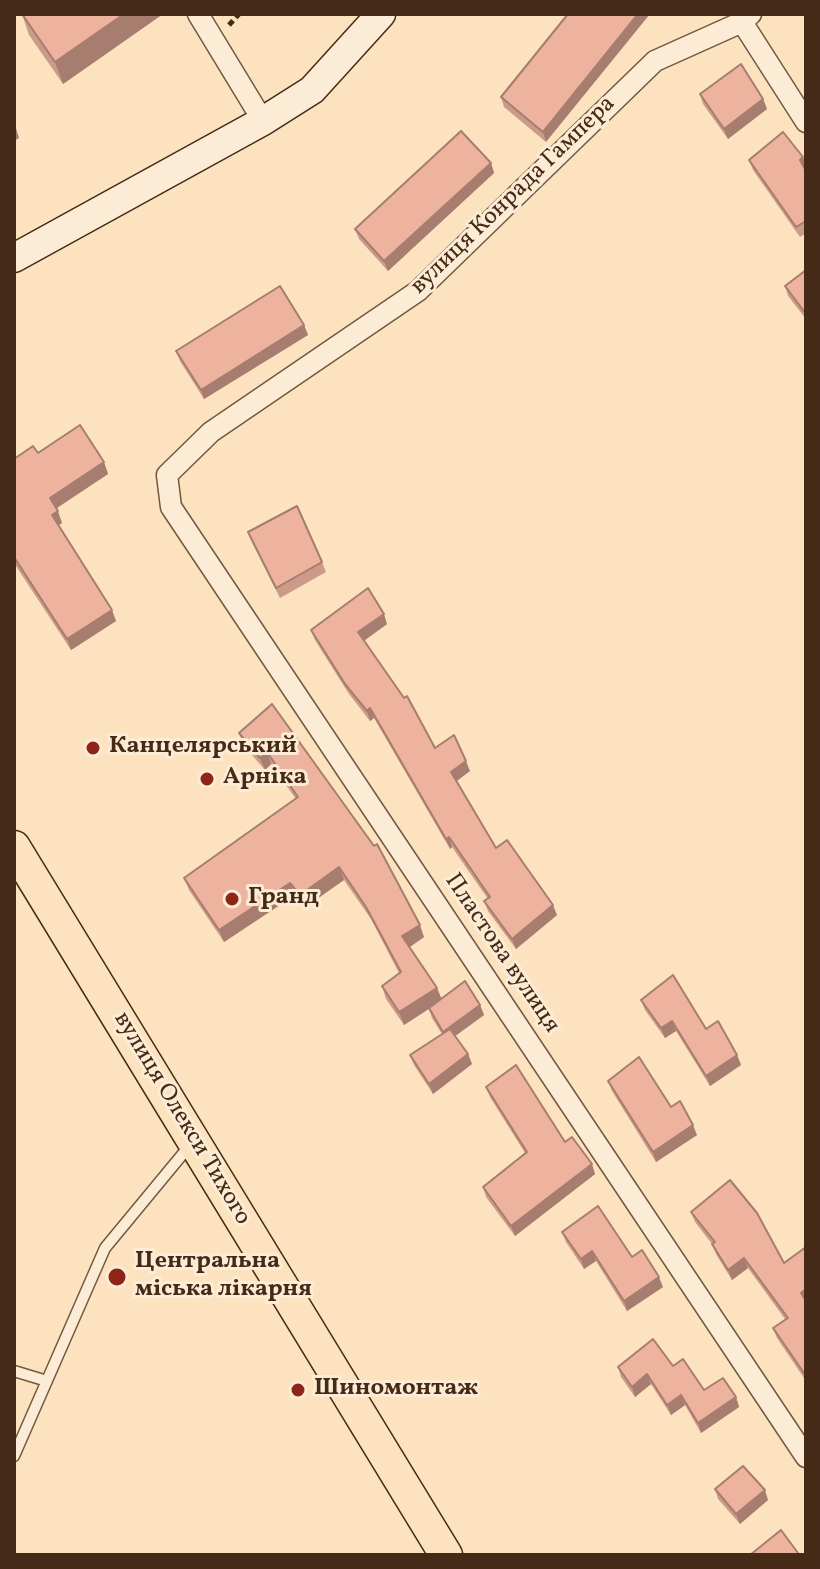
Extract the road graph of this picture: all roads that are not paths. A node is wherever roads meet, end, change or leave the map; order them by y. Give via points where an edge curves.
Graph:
1 (198, 14) edge
2 (381, 14) edge
3 (747, 18) edge
4 (263, 121) junction
5 (806, 122) edge
6 (14, 258) edge
7 (167, 475) joint
8 (14, 847) edge
9 (194, 1140) junction
10 (14, 1371) edge
11 (47, 1381) junction
12 (14, 1456) edge
13 (806, 1457) edge
14 (446, 1555) edge

1 - 4 street
2 - 4 main road via 312,90
3 - 5 street
3 - 7 street, вулиця Конрада Гампера via 655,61 418,291 211,432
4 - 6 main road
7 - 13 street, Пластова вулиця via 171,507
8 - 9 main road, вулиця Олекси Тихого
9 - 11 lane via 105,1248
9 - 14 main road, вулиця Олекси Тихого
10 - 11 lane
11 - 12 lane

